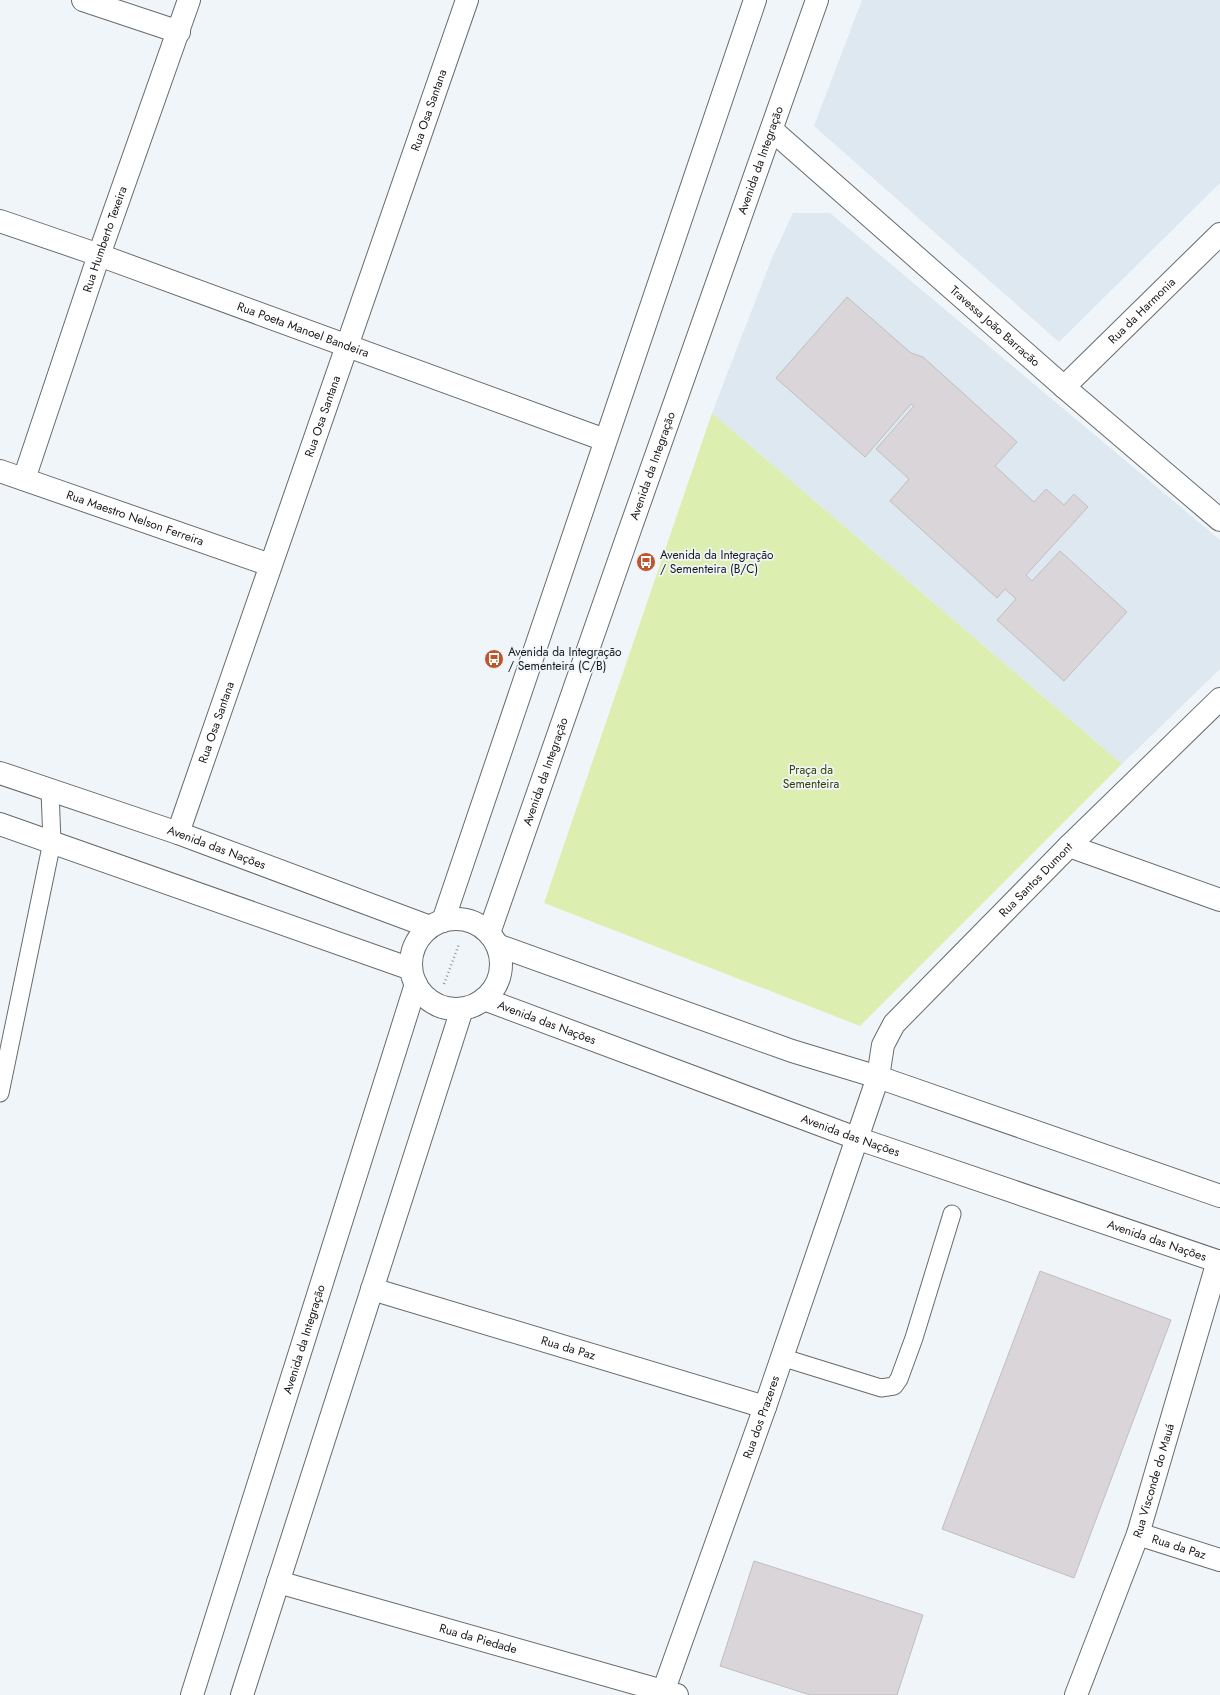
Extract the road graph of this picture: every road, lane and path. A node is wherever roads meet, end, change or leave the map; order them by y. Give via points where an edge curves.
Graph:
1 (83, 0) edge
2 (189, 0) edge
3 (467, 0) edge
4 (755, 0) edge
5 (817, 0) edge
6 (179, 32) junction
7 (772, 130) junction
8 (0, 221) edge
9 (1220, 234) edge
10 (99, 255) junction
11 (346, 345) junction
12 (1064, 387) junction
13 (604, 440) junction
14 (0, 471) edge
15 (24, 479) junction
16 (1220, 520) edge
17 (270, 565) junction
18 (1220, 699) edge
19 (0, 773) edge
20 (50, 791) junction
21 (0, 824) edge
22 (178, 833) junction
23 (52, 842) junction
24 (1069, 846) junction
25 (1220, 900) edge
26 (437, 924) junction
27 (493, 939) junction
28 (413, 977) junction
29 (484, 999) junction
30 (462, 1009) junction
31 (878, 1077) junction
32 (0, 1092) edge
33 (856, 1138) junction
34 (1220, 1196) edge
35 (952, 1214) dead end
36 (1219, 1262) edge
37 (372, 1289) junction
38 (781, 1358) junction
39 (765, 1407) junction
40 (1138, 1534) junction
41 (1220, 1560) edge
42 (278, 1582) junction
43 (668, 1694) edge
44 (192, 1695) edge
45 (242, 1695) edge
46 (1076, 1695) edge

1 - 6 main road
2 - 6 main road, Rua Humberto Texeira
3 - 11 main road, Rua Osa Santana
4 - 13 main road
5 - 7 main road, Avenida da Integração
6 - 10 main road, Rua Humberto Texeira
7 - 12 main road, Travessa João Barracão
7 - 27 main road, Avenida da Integração via 628,535
8 - 10 main road, Rua Poeta Manoel Bandeira
9 - 12 main road, Rua da Harmonia
10 - 11 main road, Rua Poeta Manoel Bandeira
10 - 15 main road, Rua Humberto Texeira
11 - 13 main road, Rua Poeta Manoel Bandeira
11 - 17 main road, Rua Osa Santana
12 - 16 main road, Travessa João Barracão
13 - 26 main road
14 - 15 main road, Rua Maestro Nelson Ferreira
15 - 17 main road, Rua Maestro Nelson Ferreira
17 - 22 main road, Rua Osa Santana
18 - 24 main road, Rua Santos Dumont
19 - 20 main road, Avenida das Nações
20 - 22 main road, Avenida das Nações
20 - 23 lane
21 - 23 main road
22 - 26 main road, Avenida das Nações
23 - 28 main road
23 - 32 lane
24 - 25 main road
24 - 31 main road, Rua Santos Dumont via 894,1024 883,1045
26 - 27 main road via 455,919 468,920 479,925
26 - 28 main road via 421,936 415,946
27 - 29 main road via 501,960 500,975 494,988
27 - 31 main road via 792,1051
28 - 30 main road via 425,996 437,1005 449,1009
28 - 44 main road, Avenida da Integração
29 - 30 main road via 474,1006
29 - 33 main road, Avenida das Nações
30 - 37 main road
31 - 33 main road, Rua Santos Dumont
31 - 34 main road
33 - 36 main road, Avenida das Nações
33 - 38 main road, Rua dos Prazeres
35 - 38 lane via 914,1338 894,1386 881,1388
36 - 40 main road, Rua Visconde do Mauá
37 - 39 main road, Rua da Paz
37 - 42 main road
38 - 39 main road, Rua dos Prazeres
39 - 43 main road, Rua dos Prazeres
40 - 41 main road, Rua da Paz
40 - 46 main road, Rua Visconde do Mauá
42 - 43 main road, Rua da Piedade
42 - 45 main road

